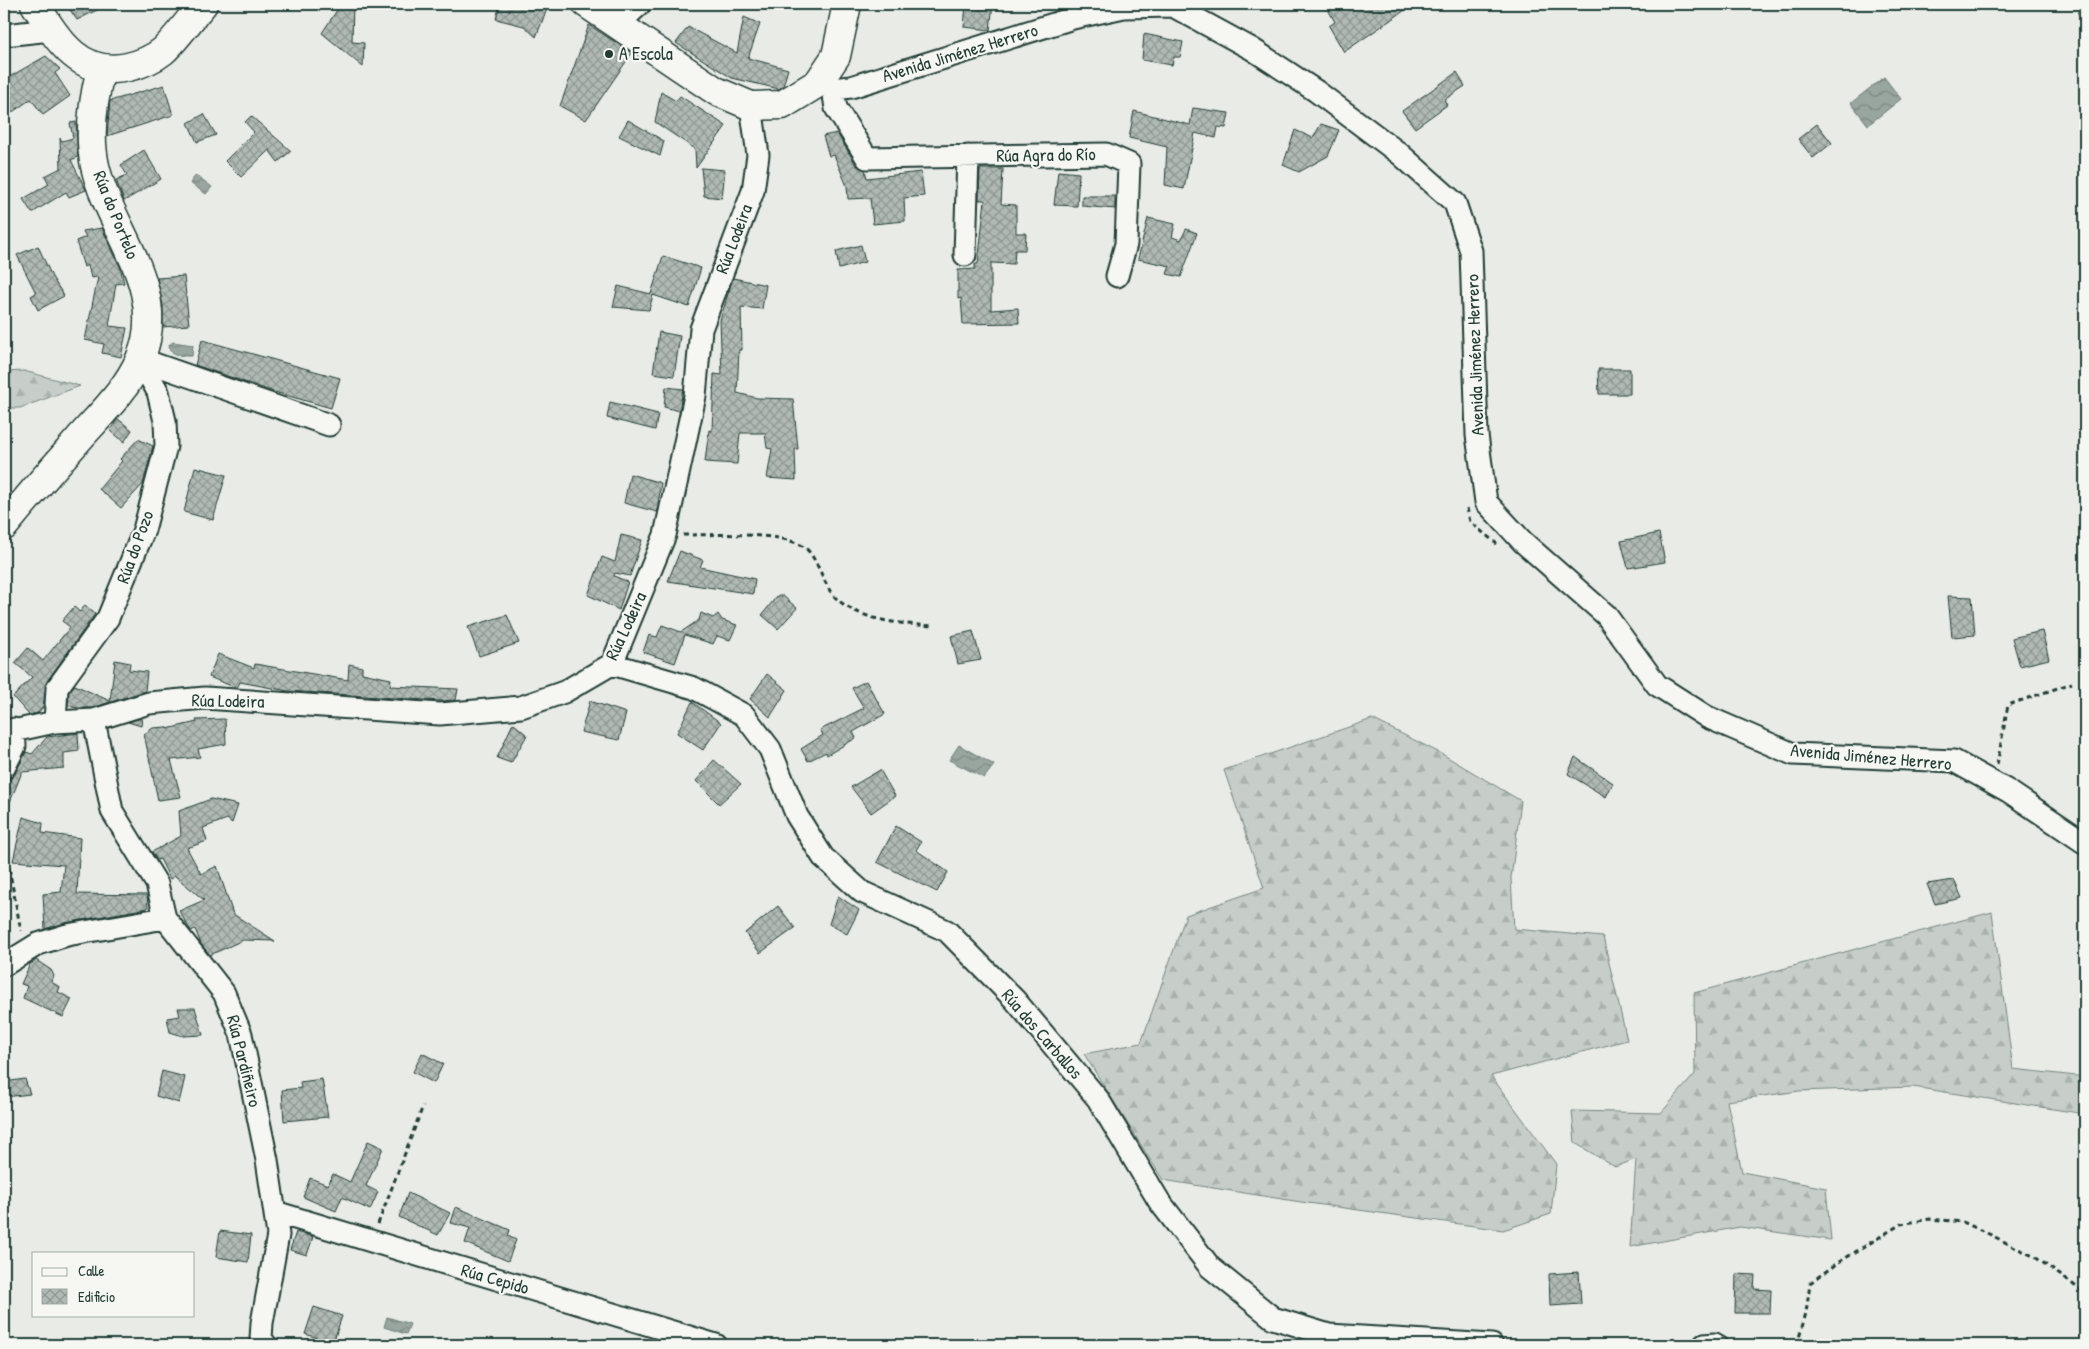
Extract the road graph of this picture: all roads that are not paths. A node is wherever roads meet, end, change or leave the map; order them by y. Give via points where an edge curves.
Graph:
1 (34, 4) edge
2 (202, 4) edge
3 (587, 4) edge
4 (640, 4) edge
5 (847, 4) edge
6 (617, 25) junction
7 (51, 30) junction
8 (4, 35) edge
9 (101, 69) junction
10 (825, 86) junction
11 (751, 106) junction
12 (968, 156) junction
13 (965, 255) dead end
14 (1117, 276) dead end
15 (140, 359) junction
16 (329, 425) dead end
17 (4, 526) edge
18 (612, 664) junction
19 (94, 720) junction
20 (55, 722) junction
21 (9, 731) edge
22 (4, 768) edge
23 (2085, 843) edge
24 (164, 918) junction
25 (8, 962) edge
26 (275, 1212) junction
27 (266, 1345) edge
28 (716, 1345) edge
29 (1492, 1345) edge

1 - 7 main road
2 - 9 main road via 163,50 149,60 118,69
3 - 6 main road
4 - 6 street
5 - 10 main road via 836,56
6 - 11 main road via 716,91
7 - 8 street
7 - 9 main road via 68,50 85,63
9 - 15 main road, Rúa do Portelo via 93,100 95,165 143,282 148,302 147,335
10 - 11 main road via 782,105
10 - 12 street, Rúa Agra do Río via 867,158
10 - 23 street, Avenida Jiménez Herrero via 851,87 1073,18 1124,7 1173,6 1252,49 1316,91 1400,154 1455,202 1471,251 1477,435 1486,502 1523,542 1606,615 1657,685 1707,717 1793,754 1954,761 1994,783
11 - 18 street, Rúa Lodeira via 758,155 753,191 701,329 695,396 665,535
12 - 13 street
12 - 14 street, Rúa Agra do Río via 1106,154 1129,164 1126,244
15 - 16 street
15 - 17 main road, Rúa do Portelo via 124,388
15 - 20 street, Rúa do Pozo via 158,392 165,421 166,446 144,530 108,618 57,688
18 - 19 street, Rúa Lodeira via 564,692 521,707 440,714 205,698 149,703
18 - 29 street, Rúa dos Carballos via 694,688 744,715 770,749 797,816 823,856 862,892 947,931 1015,1000 1098,1099 1159,1201 1210,1267 1273,1318 1329,1335
19 - 20 street, Rúa Lodeira
19 - 24 street, Rúa Pardiñeiro via 112,811 157,884
20 - 21 street, Rúa Lodeira
21 - 22 street via 16,746
24 - 25 street via 67,935 38,944
24 - 26 street, Rúa Pardiñeiro via 224,993 241,1034
26 - 27 street, Rúa Pardiñeiro via 278,1235 262,1323 261,1339
26 - 28 street, Rúa Cepido

